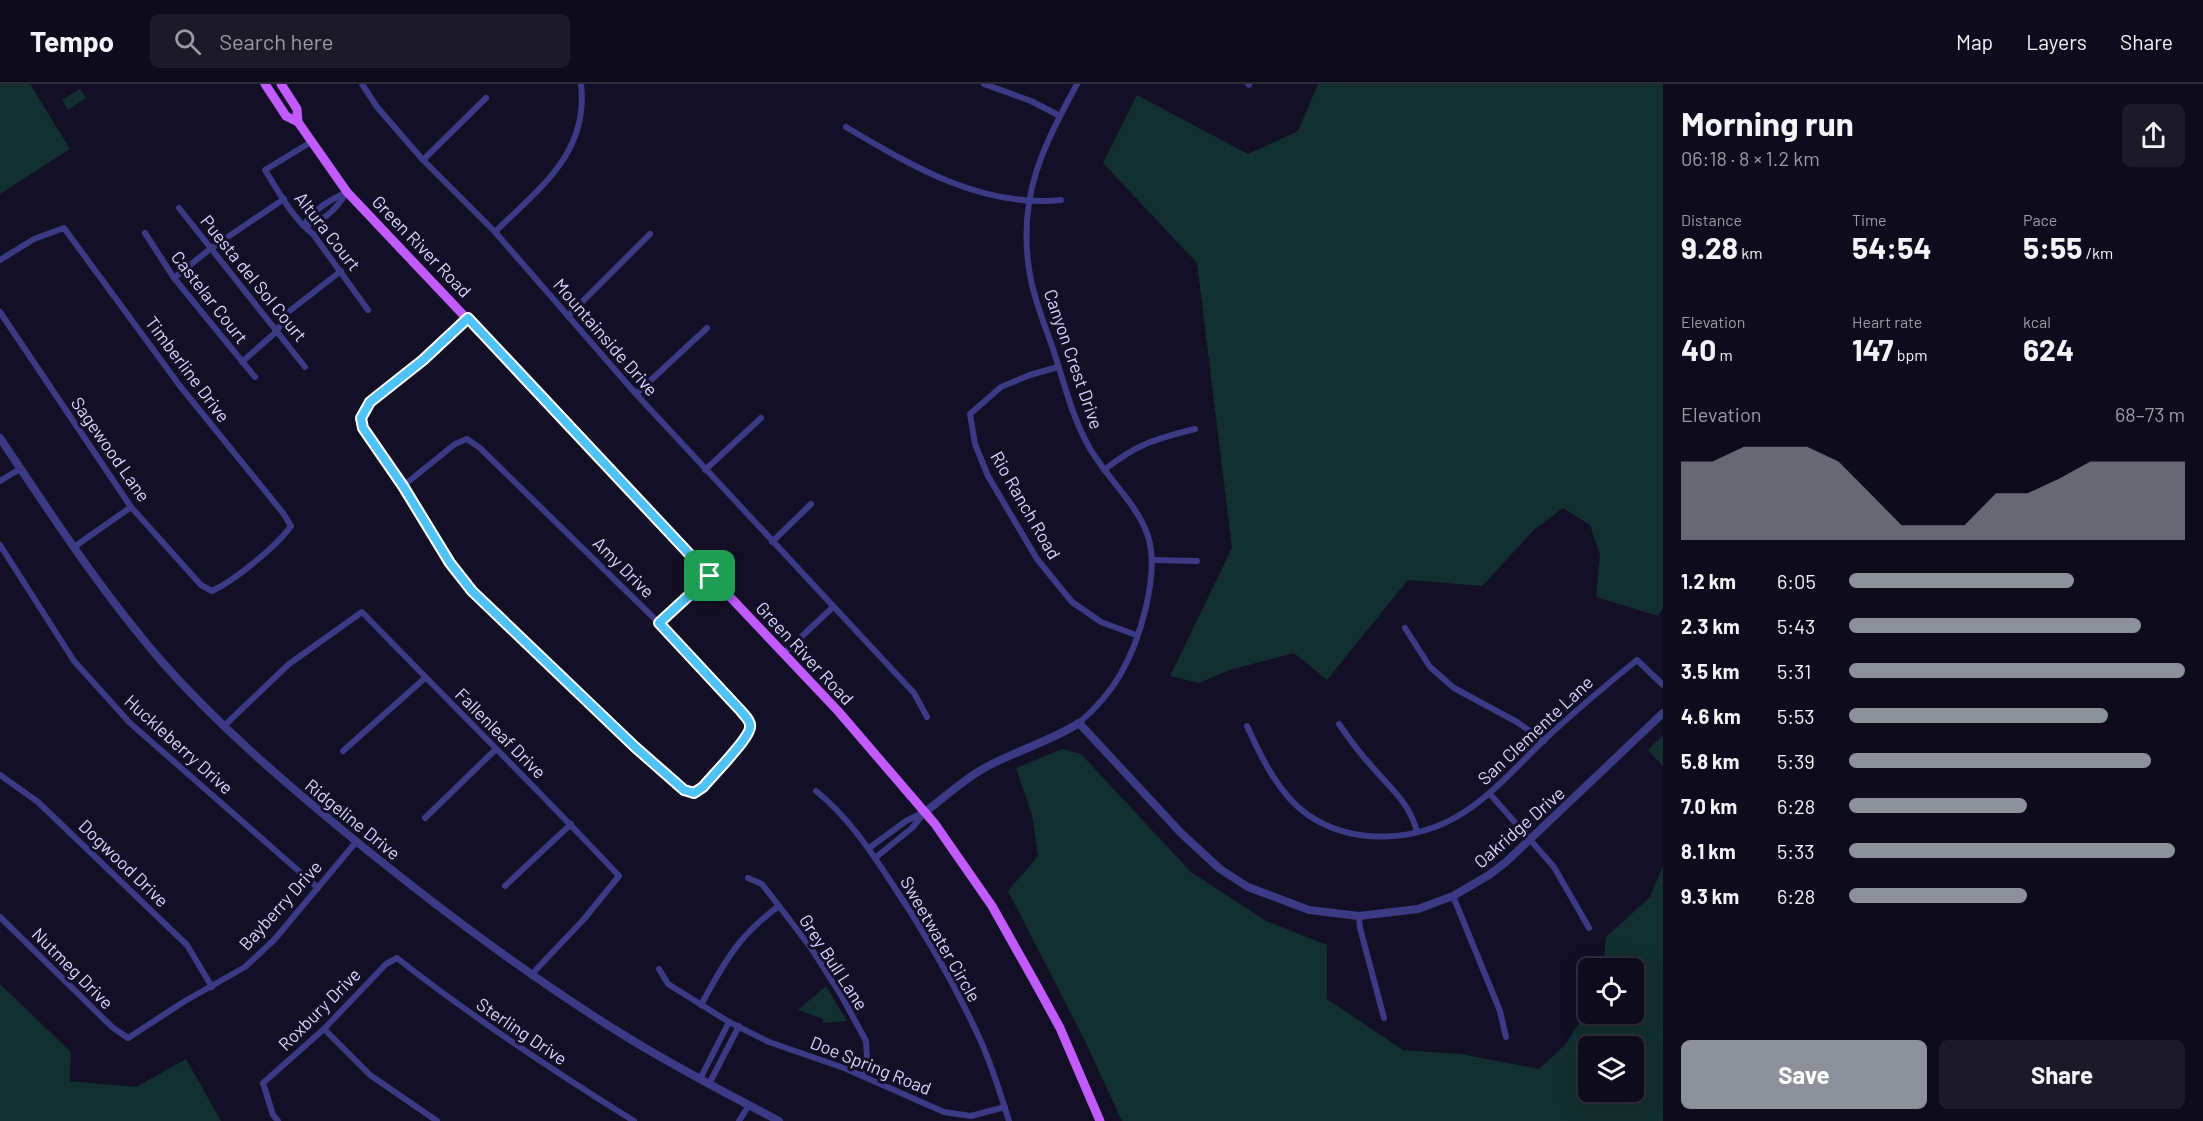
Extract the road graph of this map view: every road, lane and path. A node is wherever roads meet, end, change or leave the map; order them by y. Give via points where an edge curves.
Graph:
1 (265, 84) edge
2 (362, 84) edge
3 (581, 84) edge
4 (984, 84) edge
5 (1077, 84) edge
6 (282, 85) edge
7 (486, 98) dead end
8 (1060, 116) junction
9 (298, 122) junction
10 (846, 127) dead end
11 (311, 142) junction
12 (423, 160) junction
13 (347, 192) junction
14 (284, 199) junction
15 (1029, 200) junction
16 (1061, 200) dead end
17 (179, 208) dead end
18 (304, 226) junction
19 (495, 232) junction
20 (144, 233) dead end
21 (650, 234) dead end
22 (210, 249) junction
23 (0, 260) edge
24 (341, 271) junction
25 (174, 278) junction
26 (368, 310) dead end
27 (0, 312) edge
28 (568, 316) junction
29 (468, 318) junction
30 (707, 328) dead end
31 (277, 331) junction
32 (242, 362) junction
33 (305, 367) dead end
34 (1058, 367) junction
35 (255, 377) dead end
36 (636, 394) junction
37 (761, 418) dead end
38 (1195, 429) dead end
39 (0, 438) edge
40 (20, 469) junction
41 (705, 470) junction
42 (1104, 470) junction
43 (0, 481) edge
44 (403, 486) junction
45 (811, 504) dead end
46 (130, 507) junction
47 (772, 542) junction
48 (0, 545) edge
49 (74, 547) junction
50 (1152, 560) junction
51 (1197, 561) dead end
52 (710, 576) junction
53 (212, 591) joint
54 (833, 607) junction
55 (659, 623) junction
56 (1405, 628) dead end
57 (1136, 635) junction
58 (783, 654) junction
59 (425, 678) junction
60 (1663, 685) edge
61 (1663, 713) edge
62 (927, 717) dead end
63 (1079, 723) junction
64 (1339, 724) dead end
65 (224, 726) junction
66 (1247, 726) dead end
67 (1544, 741) junction
68 (495, 750) junction
69 (343, 751) dead end
70 (0, 776) edge
71 (816, 791) dead end
72 (1490, 794) junction
73 (925, 812) junction
74 (425, 818) dead end
75 (571, 824) junction
76 (1417, 832) junction
77 (1530, 840) junction
78 (356, 842) junction
79 (869, 848) junction
80 (875, 858) junction
81 (748, 878) dead end
82 (505, 886) dead end
83 (318, 888) junction
84 (1453, 896) junction
85 (779, 906) junction
86 (1359, 916) junction
87 (0, 917) edge
88 (1589, 928) dead end
89 (397, 958) joint
90 (659, 969) dead end
91 (531, 975) junction
92 (212, 987) junction
93 (701, 1005) junction
94 (1384, 1018) dead end
95 (729, 1022) junction
96 (739, 1026) junction
97 (324, 1029) junction
98 (1506, 1037) dead end
99 (128, 1038) joint
100 (862, 1076) junction
101 (700, 1079) junction
102 (709, 1084) junction
103 (749, 1105) junction
104 (1005, 1107) junction
105 (278, 1121) edge
106 (437, 1121) edge
107 (634, 1121) edge
108 (739, 1121) edge
109 (779, 1121) edge
110 (1010, 1121) edge
111 (1100, 1121) edge

1 - 9 main road, Green River Road via 286,116
2 - 12 street, Mountainside Drive
3 - 19 street via 581,113 570,151 554,175
4 - 8 street
5 - 8 street, Canyon Crest Drive
6 - 9 main road, Green River Road via 297,109
7 - 12 street
8 - 15 street, Canyon Crest Drive via 1037,166
9 - 11 main road, Green River Road
10 - 15 street via 937,177 969,189
11 - 13 main road, Green River Road
11 - 14 street, Altura Court via 265,170
12 - 19 street, Mountainside Drive
13 - 18 street via 308,217
13 - 29 main road, Green River Road
14 - 18 street, Altura Court
14 - 22 street
15 - 16 street
15 - 34 street, Canyon Crest Drive via 1029,270
17 - 22 street, Puesta del Sol Court
18 - 24 street, Altura Court
19 - 28 street, Mountainside Drive
20 - 25 street, Castelar Court
21 - 28 street
22 - 25 street
22 - 31 street, Puesta del Sol Court
23 - 53 street, Timberline Drive via 34,239 64,228 180,386 283,513 291,526 282,538
24 - 26 street, Altura Court
24 - 31 street via 287,313
25 - 32 street, Castelar Court
27 - 46 street, Sagewood Lane
28 - 36 street, Mountainside Drive
29 - 44 street via 370,402 361,418 363,428
29 - 52 main road, Green River Road
30 - 36 street
31 - 32 street
31 - 33 street, Puesta del Sol Court
32 - 35 street, Castelar Court
34 - 42 street, Canyon Crest Drive via 1078,426
34 - 57 street, Rio Ranch Road via 1001,387 970,414 975,444 988,476 1036,559 1072,602 1101,622
36 - 41 street, Mountainside Drive
37 - 41 street
38 - 42 street via 1149,441
39 - 40 street, Ridgeline Drive
40 - 43 street
40 - 49 street, Ridgeline Drive
41 - 47 street, Mountainside Drive
42 - 50 street, Canyon Crest Drive via 1140,518
44 - 55 street, Amy Drive via 467,439
44 - 55 street, Amy Drive via 450,563 472,591 635,747 684,790 694,793 747,738 751,726
45 - 47 street
46 - 49 street
46 - 53 street, Sagewood Lane via 201,585
47 - 54 street, Mountainside Drive
48 - 83 street, Huckleberry Drive via 74,661 130,723
49 - 65 street, Ridgeline Drive via 127,620
50 - 51 street
50 - 57 street, Canyon Crest Drive via 1148,597
52 - 55 street
52 - 58 main road, Green River Road
54 - 58 street
54 - 62 street, Mountainside Drive via 914,693
56 - 67 street via 1430,667 1454,688
57 - 63 street, Canyon Crest Drive via 1120,675 1095,709
58 - 73 main road, Green River Road via 864,739
59 - 65 street, Fallenleaf Drive via 362,612 289,664
59 - 68 street, Fallenleaf Drive
59 - 69 street
60 - 67 street, San Clemente Lane via 1637,660
61 - 77 street, Oakridge Drive
63 - 73 street, Canyon Crest Drive via 994,763
63 - 86 street, Oakridge Drive via 1181,833 1220,869 1248,887 1309,910
64 - 76 street via 1402,799
65 - 78 street, Ridgeline Drive
66 - 76 street, San Clemente Lane via 1263,760 1286,793 1307,814 1333,829 1360,836 1391,837
67 - 72 street, San Clemente Lane
68 - 74 street
68 - 75 street, Fallenleaf Drive
70 - 92 street, Dogwood Drive via 38,802 187,945
71 - 79 street, Sweetwater Circle via 836,807
72 - 76 street, San Clemente Lane via 1440,826
72 - 77 street
73 - 79 street, Canyon Crest Drive via 906,820
73 - 80 street, Canyon Crest Drive
73 - 111 main road, Green River Road via 982,891 1015,946 1059,1028
75 - 82 street
75 - 91 street, Fallenleaf Drive via 619,876
77 - 84 street, Oakridge Drive via 1489,875
77 - 88 street via 1554,867
78 - 83 street, Bayberry Drive
78 - 91 street, Ridgeline Drive
79 - 80 street, Sweetwater Circle
80 - 104 street, Sweetwater Circle via 918,922 978,1035
81 - 85 street, Grey Bull Lane via 762,884
83 - 92 street, Bayberry Drive via 274,940 244,967
84 - 86 street, Oakridge Drive via 1418,909
84 - 98 street via 1500,1011
85 - 93 street via 732,949
85 - 100 street, Grey Bull Lane via 812,948 866,1041
86 - 94 street
87 - 99 street, Nutmeg Drive
89 - 97 street, Roxbury Drive via 386,964
89 - 107 street, Sterling Drive via 467,1012
90 - 93 street, Doe Spring Road via 668,984
91 - 101 street, Ridgeline Drive
92 - 99 street, Bayberry Drive
93 - 95 street, Doe Spring Road
95 - 96 street, Doe Spring Road
95 - 101 street
96 - 100 street, Doe Spring Road via 770,1042
96 - 102 street
97 - 105 street, Roxbury Drive via 264,1083
97 - 106 street via 370,1075
100 - 104 street, Doe Spring Road via 944,1112 971,1116
101 - 102 street, Ridgeline Drive
102 - 103 street, Ridgeline Drive
103 - 108 street
103 - 109 street, Ridgeline Drive
104 - 110 street, Sweetwater Circle

